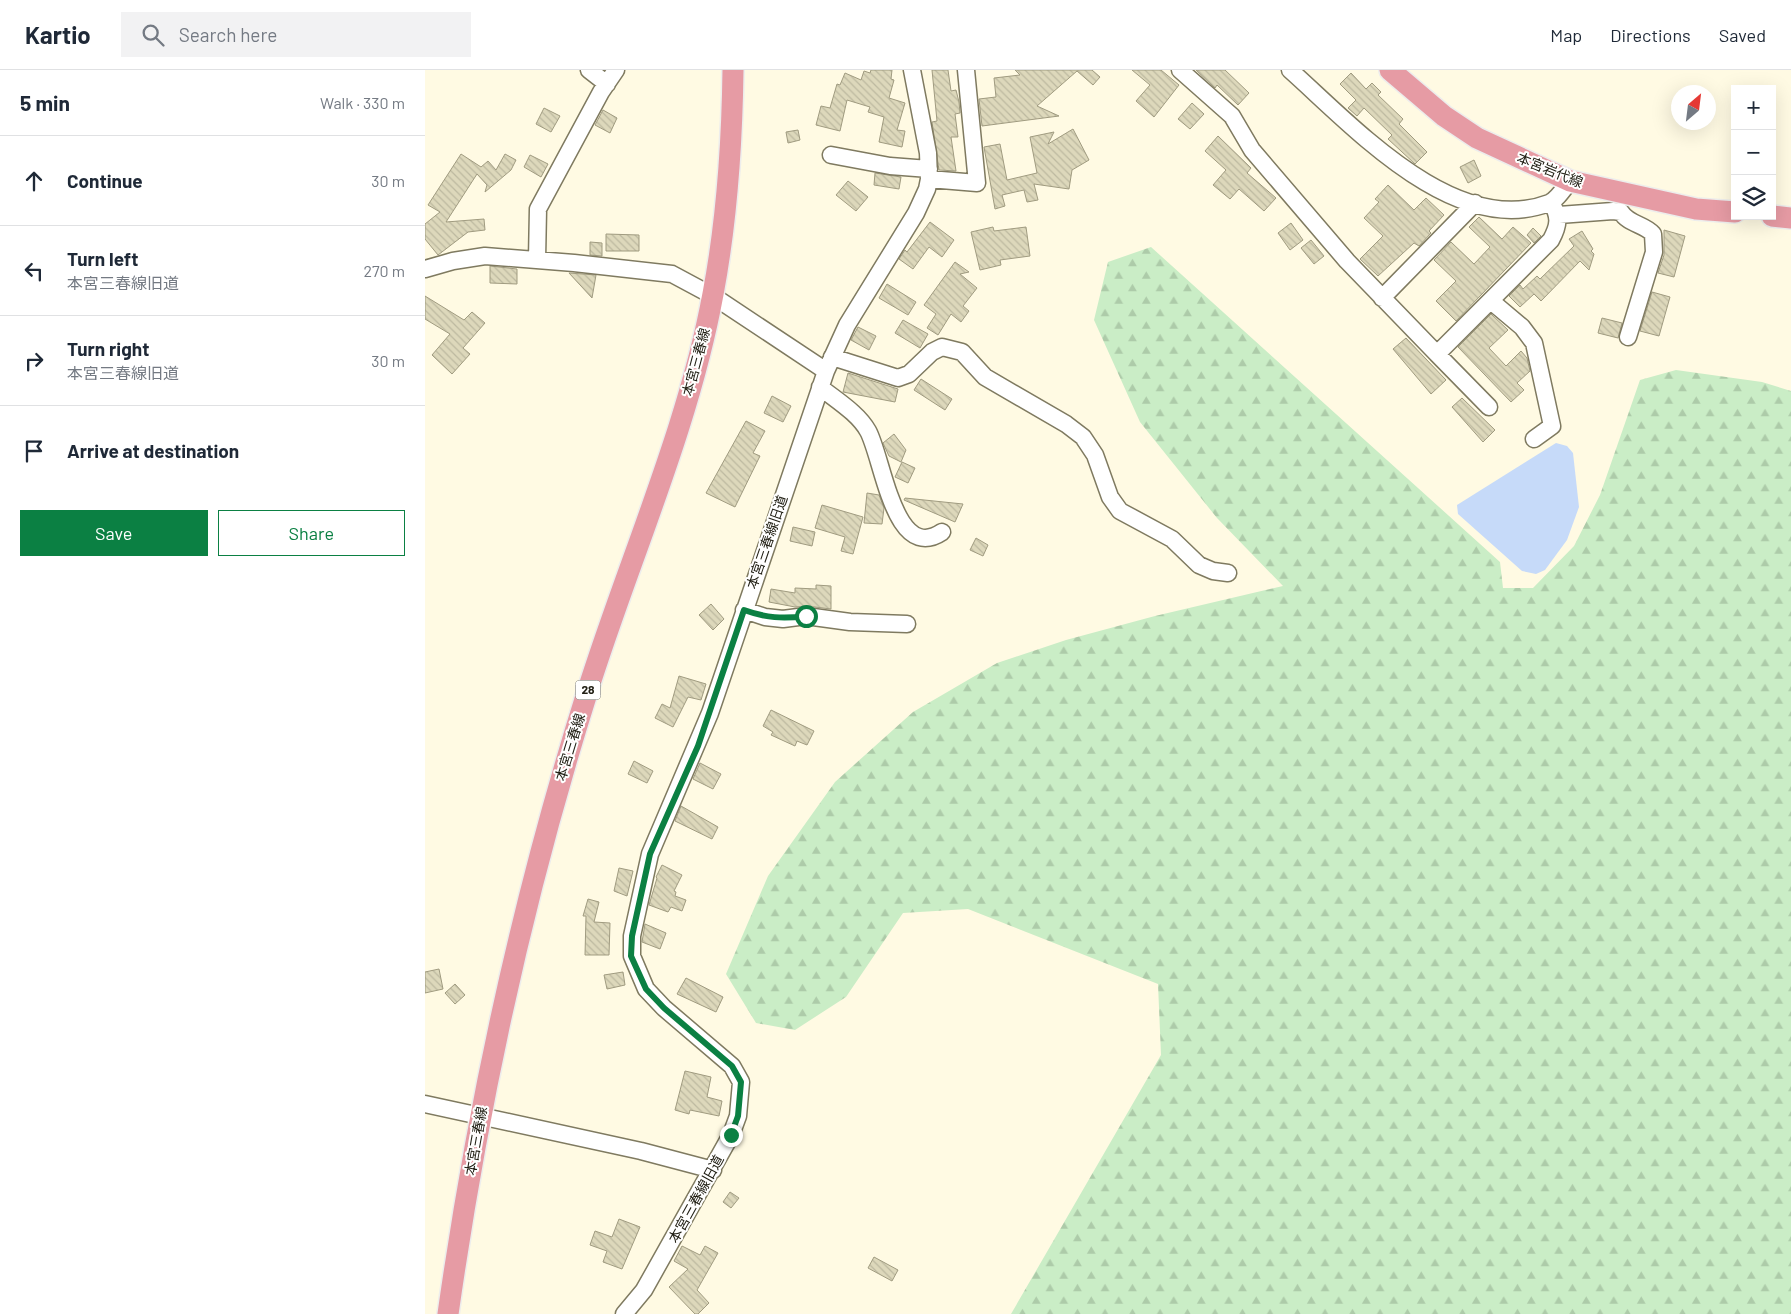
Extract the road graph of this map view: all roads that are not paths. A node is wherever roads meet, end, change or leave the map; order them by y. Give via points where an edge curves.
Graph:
1 (589, 70) edge
2 (616, 70) edge
3 (733, 70) edge
4 (912, 70) edge
5 (966, 70) edge
6 (1180, 70) edge
7 (1290, 70) edge
8 (1390, 70) edge
9 (607, 84) junction
10 (831, 156) dead end
11 (929, 174) junction
12 (1570, 181) junction
13 (1475, 203) junction
14 (1555, 209) junction
15 (1731, 212) edge
16 (1776, 216) edge
17 (1791, 218) edge
18 (537, 260) junction
19 (425, 269) edge
20 (713, 296) junction
21 (1382, 298) junction
22 (1491, 300) junction
23 (1628, 338) dead end
24 (1437, 354) junction
25 (829, 364) junction
26 (821, 386) junction
27 (1489, 406) dead end
28 (1534, 439) dead end
29 (942, 532) dead end
30 (1228, 572) dead end
31 (744, 610) junction
32 (907, 624) dead end
33 (425, 1104) edge
34 (480, 1116) junction
35 (713, 1170) junction
36 (448, 1314) edge
37 (624, 1314) edge

1 - 9 street
2 - 9 street
3 - 20 main road, 本宮三春線 / 28 via 725,222
4 - 11 street, 本宮三春線旧道
5 - 11 street via 977,183
6 - 21 street via 1232,116 1252,150
7 - 13 street via 1410,174 1451,196
8 - 12 main road, 本宮岩代線 via 1443,116 1477,138
9 - 18 street via 538,209
10 - 11 street
11 - 25 street, 本宮三春線旧道 via 927,189 916,213 847,325
12 - 14 street
12 - 15 main road, 本宮岩代線 via 1696,209
13 - 14 street via 1491,208
13 - 21 street
14 - 22 street via 1556,230 1551,240
14 - 23 street via 1621,212 1653,234 1654,252
16 - 17 main road
18 - 19 street via 485,256
18 - 20 street via 672,274
20 - 25 street
20 - 34 main road, 本宮三春線 / 28 via 676,431 587,690 557,790 511,964
21 - 24 street
22 - 24 street
22 - 28 street via 1522,327 1534,343 1552,426
24 - 27 street
25 - 26 street, 本宮三春線旧道
25 - 30 street via 898,378 909,374 942,347 962,352 985,377 1083,437 1095,455 1110,497 1120,512 1172,540 1199,565 1213,571
26 - 29 street via 869,432 897,513 907,530 919,538 928,539
26 - 31 street, 本宮三春線旧道
31 - 32 street via 783,619 806,616 850,622
31 - 35 street, 本宮三春線旧道 via 698,746 650,854 632,936 631,956 646,989 732,1066 741,1082 738,1116
33 - 34 street
34 - 35 street
34 - 36 main road, 本宮三春線 / 28
35 - 37 street, 本宮三春線旧道 via 644,1290

